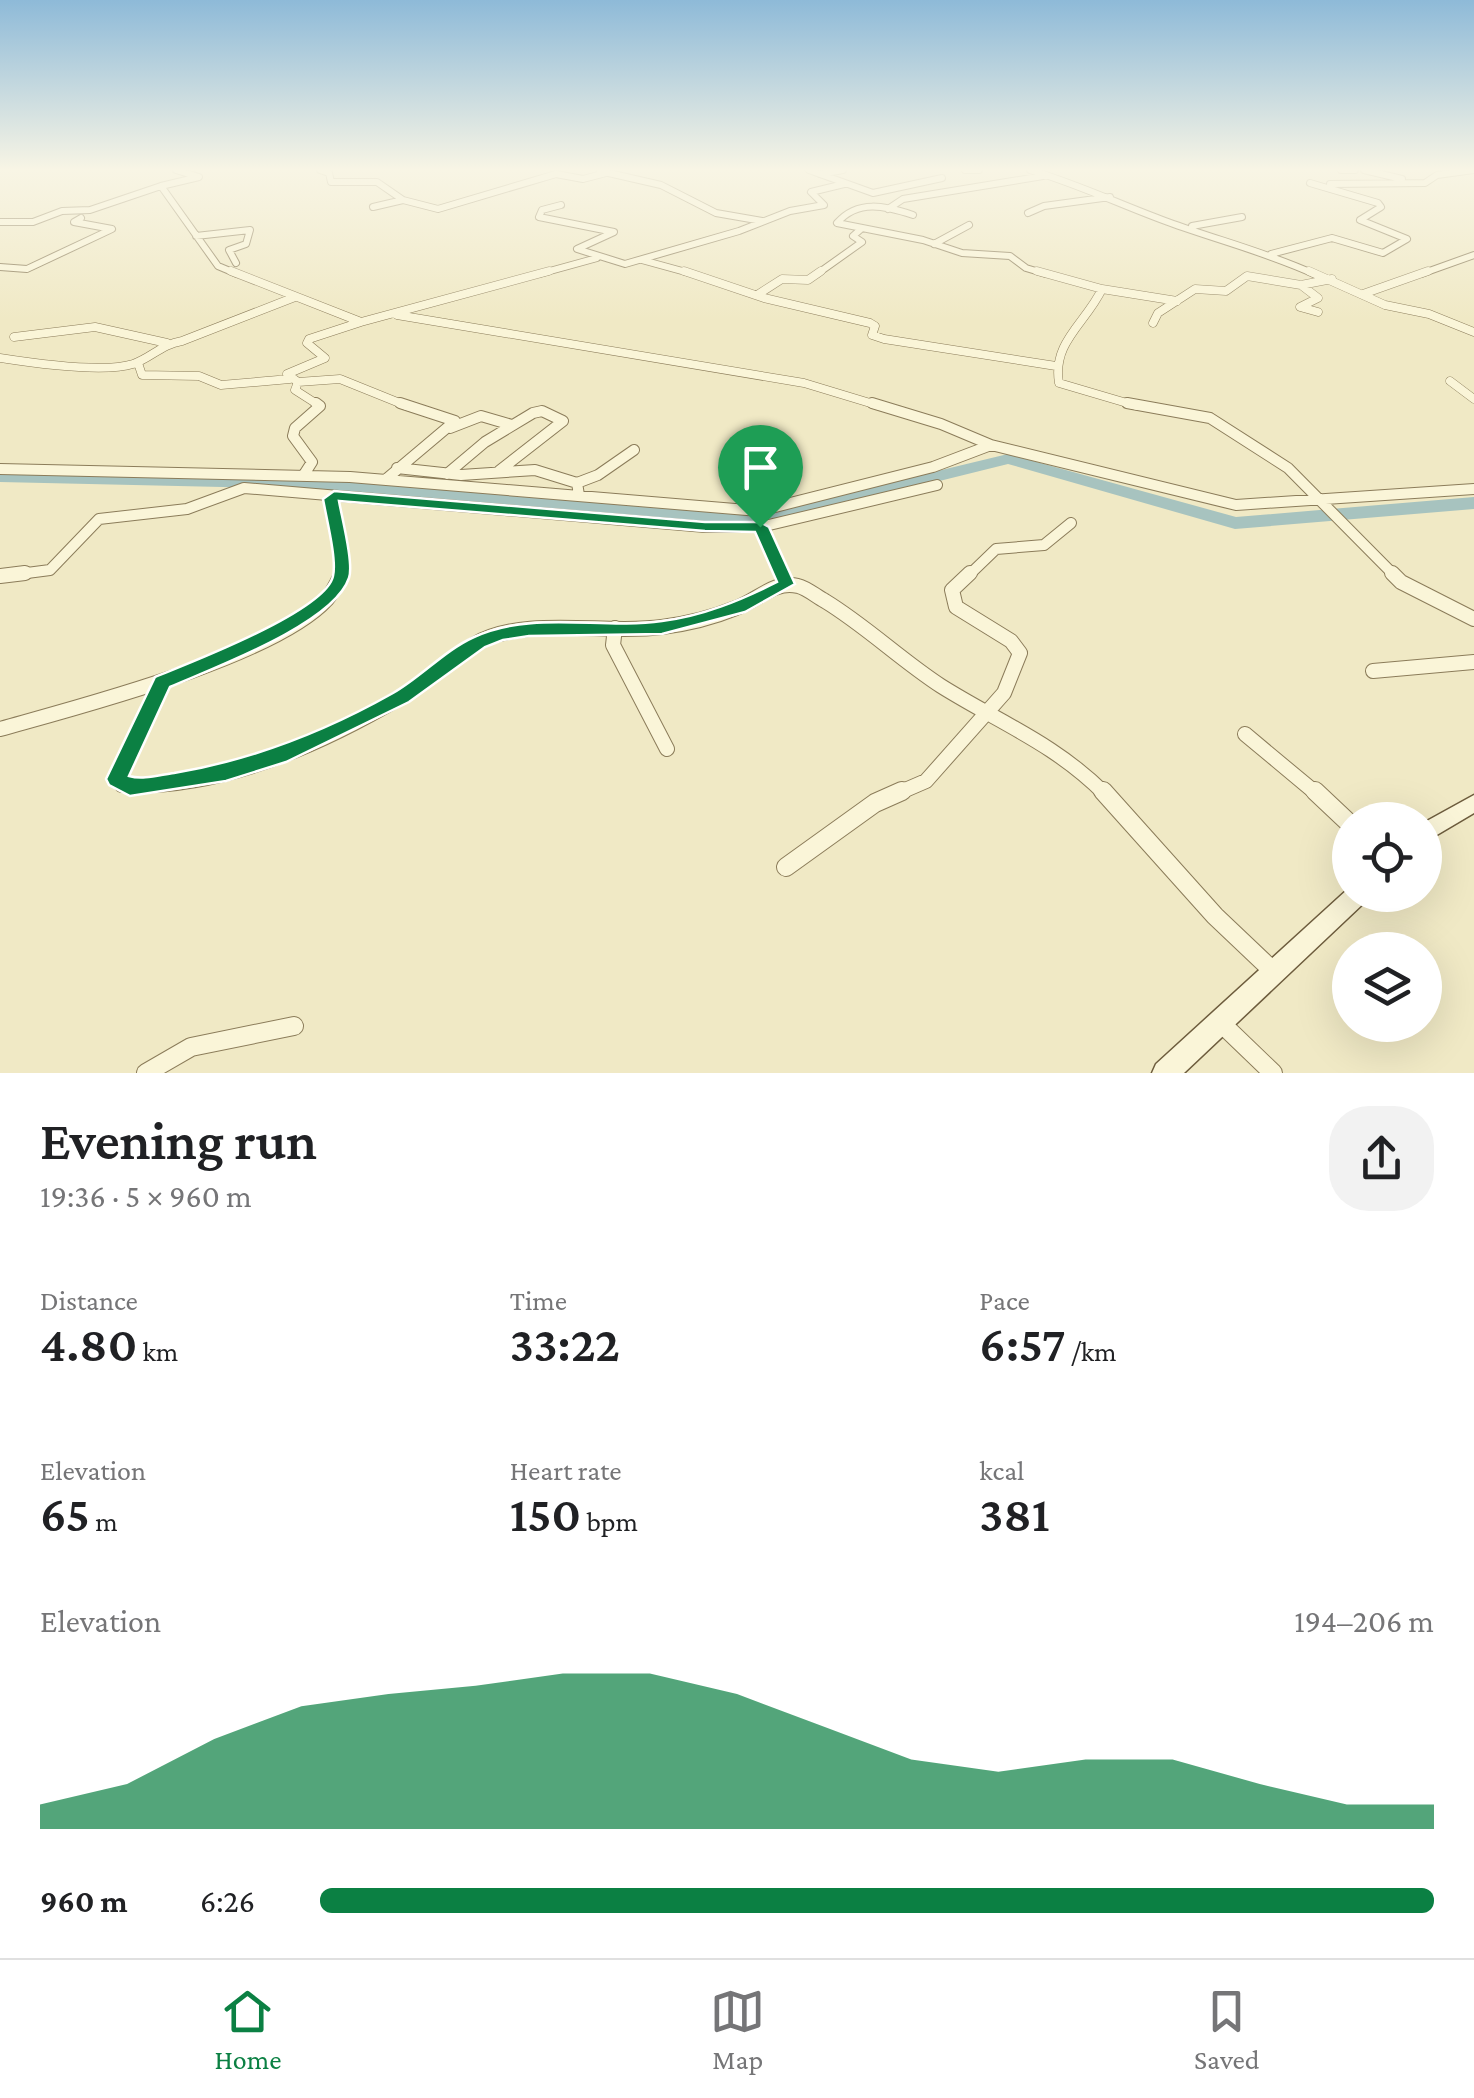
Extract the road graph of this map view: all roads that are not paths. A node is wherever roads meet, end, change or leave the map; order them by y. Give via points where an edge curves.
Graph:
1 (38, 220) edge
2 (77, 220) edge
3 (185, 220) edge
4 (546, 220) edge
5 (753, 220) edge
6 (768, 220) edge
7 (838, 220) edge
8 (1170, 220) edge
9 (1225, 220) edge
10 (1360, 220) edge
11 (0, 222) edge
12 (763, 222) junction
13 (969, 225) dead end
14 (1188, 227) junction
15 (860, 229) junction
16 (196, 236) junction
17 (934, 244) junction
18 (1270, 254) junction
19 (1474, 256) edge
20 (597, 258) junction
21 (642, 260) junction
22 (236, 263) dead end
23 (0, 267) edge
24 (1332, 279) junction
25 (1301, 286) junction
26 (1102, 289) junction
27 (1363, 294) junction
28 (757, 295) junction
29 (295, 297) junction
30 (1176, 301) junction
31 (1318, 312) dead end
32 (397, 315) junction
33 (362, 322) junction
34 (1152, 323) dead end
35 (1474, 332) edge
36 (14, 336) dead end
37 (167, 343) junction
38 (0, 358) edge
39 (138, 363) junction
40 (1056, 366) junction
41 (294, 381) junction
42 (1450, 381) dead end
43 (1474, 399) edge
44 (512, 425) junction
45 (450, 428) junction
46 (991, 444) junction
47 (634, 450) dead end
48 (397, 468) junction
49 (0, 469) edge
50 (499, 471) junction
51 (446, 474) junction
52 (302, 476) junction
53 (385, 480) junction
54 (937, 485) dead end
55 (578, 489) junction
56 (1474, 489) edge
57 (334, 496) junction
58 (1328, 504) junction
59 (753, 511) junction
60 (1072, 523) dead end
61 (760, 527) junction
62 (0, 576) edge
63 (786, 584) junction
64 (1474, 620) edge
65 (615, 628) junction
66 (1474, 662) edge
67 (1373, 671) dead end
68 (162, 682) junction
69 (988, 710) junction
70 (0, 729) edge
71 (1245, 734) dead end
72 (667, 748) dead end
73 (1474, 803) edge
74 (1332, 807) edge
75 (1442, 823) edge
76 (786, 867) dead end
77 (1339, 912) edge
78 (1274, 972) junction
79 (1220, 1022) junction
80 (294, 1026) dead end
81 (146, 1073) edge
82 (1165, 1073) edge
83 (1273, 1073) edge

1 - 11 street
2 - 23 street via 112,229 30,268
3 - 16 street
4 - 20 street via 614,232 578,248
5 - 12 street
6 - 12 street
7 - 15 street
8 - 14 street
9 - 14 street
10 - 18 street via 1407,239 1383,253 1332,238
12 - 21 street
13 - 17 street
14 - 18 street
15 - 17 street
15 - 28 street via 853,236 862,242 810,278 782,278
16 - 22 street via 250,230 246,244 229,250
16 - 29 street via 218,266
17 - 26 street via 1010,256 1026,268
18 - 24 street
19 - 27 street
20 - 21 street via 620,265
20 - 32 street
21 - 28 street
24 - 25 street
24 - 27 street
25 - 30 street via 1247,276 1226,291 1195,288
25 - 31 street via 1318,298 1300,307
26 - 30 street
26 - 40 street via 1060,349
27 - 35 street
28 - 40 street via 870,324 872,335 884,339
29 - 33 street
29 - 37 street
30 - 34 street
32 - 33 street
32 - 46 street via 824,388
33 - 41 street via 309,339 326,358 287,374
36 - 37 street via 94,327
37 - 39 street
38 - 39 street via 56,366
39 - 41 street via 142,375 199,376 221,385
40 - 58 street via 1064,385 1210,418 1288,468
41 - 45 street via 340,379 448,416 455,421
41 - 52 street via 296,390 320,406 295,428 293,436 312,462
42 - 43 street
44 - 45 street via 482,416
44 - 50 street via 542,412 563,421
44 - 51 street
45 - 48 street
46 - 58 street via 1236,506
46 - 59 street via 943,464
47 - 55 street
48 - 51 street
48 - 53 street
49 - 52 street
50 - 51 street
50 - 55 street via 564,476
52 - 53 street
53 - 55 street
54 - 61 street
55 - 59 street
56 - 58 street
57 - 61 street
57 - 62 street via 244,488 186,509 99,519 50,570
57 - 68 street via 342,576 333,591 277,633
58 - 64 street via 1401,582
59 - 61 street
60 - 69 street via 1044,545 996,549 952,590 956,607 1020,653 1010,683
61 - 63 street
63 - 65 street via 738,608 682,624
63 - 69 street via 827,600 921,673
65 - 68 street via 500,634 389,704 279,757 210,775 122,784 118,773
65 - 72 street via 614,645
66 - 67 street
68 - 70 street
69 - 76 street via 926,781 875,803
69 - 78 street via 1083,772
71 - 74 street
73 - 75 main road
77 - 78 main road
78 - 79 main road
79 - 82 main road
79 - 83 street
80 - 81 street via 191,1046

